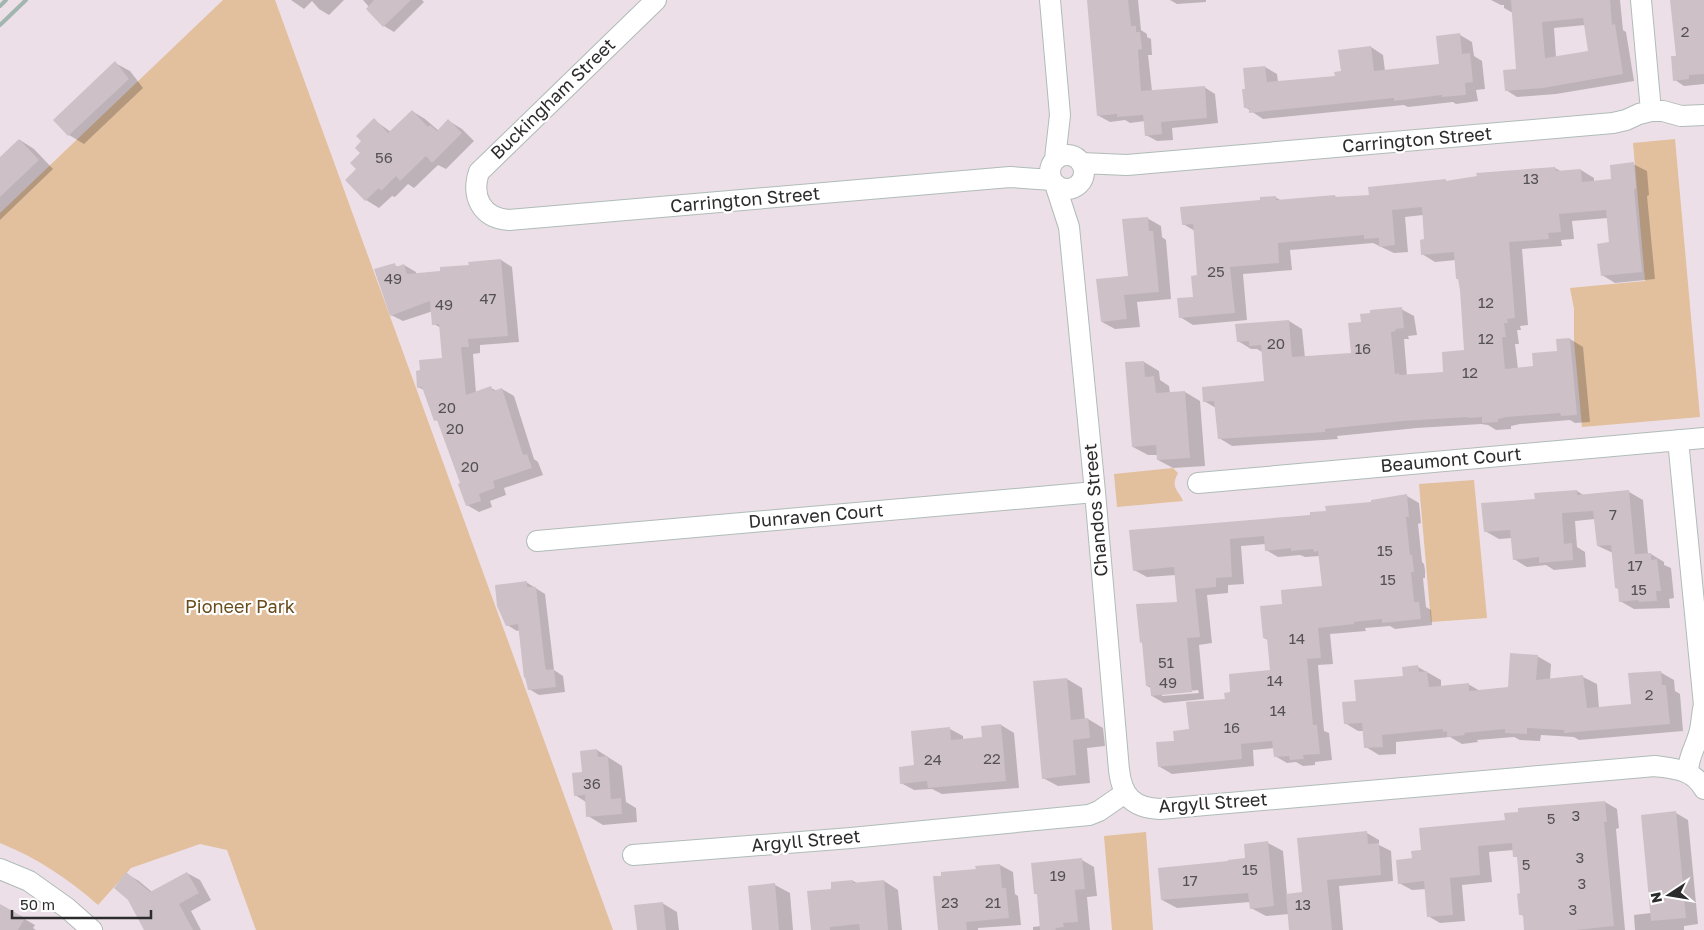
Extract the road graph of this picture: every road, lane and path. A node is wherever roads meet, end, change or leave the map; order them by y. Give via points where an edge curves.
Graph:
1 (656, 0) edge
2 (1050, 0) edge
3 (1641, 0) edge
4 (1651, 111) junction
5 (1060, 115) junction
6 (1704, 115) edge
7 (1081, 171) junction
8 (1054, 172) junction
9 (483, 209) joint
10 (1069, 227) junction
11 (1704, 438) edge
12 (1678, 440) junction
13 (1198, 483) dead end
14 (1094, 492) junction
15 (537, 541) dead end
16 (1704, 705) edge
17 (1696, 764) edge
18 (1704, 789) edge
19 (1125, 793) junction
20 (633, 855) dead end
21 (0, 869) edge
22 (92, 930) edge

1 - 9 street, Buckingham Street via 480,172 476,192
2 - 5 street
3 - 4 street
4 - 6 street, Carrington Street via 1681,116
4 - 7 street, Carrington Street via 1613,123
5 - 7 street
5 - 8 street
7 - 8 street via 1074,156 1064,155
7 - 8 street via 1070,189 1065,189
7 - 10 street
8 - 9 street, Carrington Street via 509,220 494,217
8 - 10 street
10 - 14 street, Chandos Street
11 - 12 street, Beaumont Court
12 - 13 street, Beaumont Court
12 - 16 street
14 - 15 street, Dunraven Court
14 - 19 street, Chandos Street via 1120,782
16 - 17 street
17 - 18 street
17 - 19 street, Argyll Street via 1679,769 1655,766 1160,808 1138,804
19 - 20 street, Argyll Street via 1088,815
21 - 22 street via 29,881

